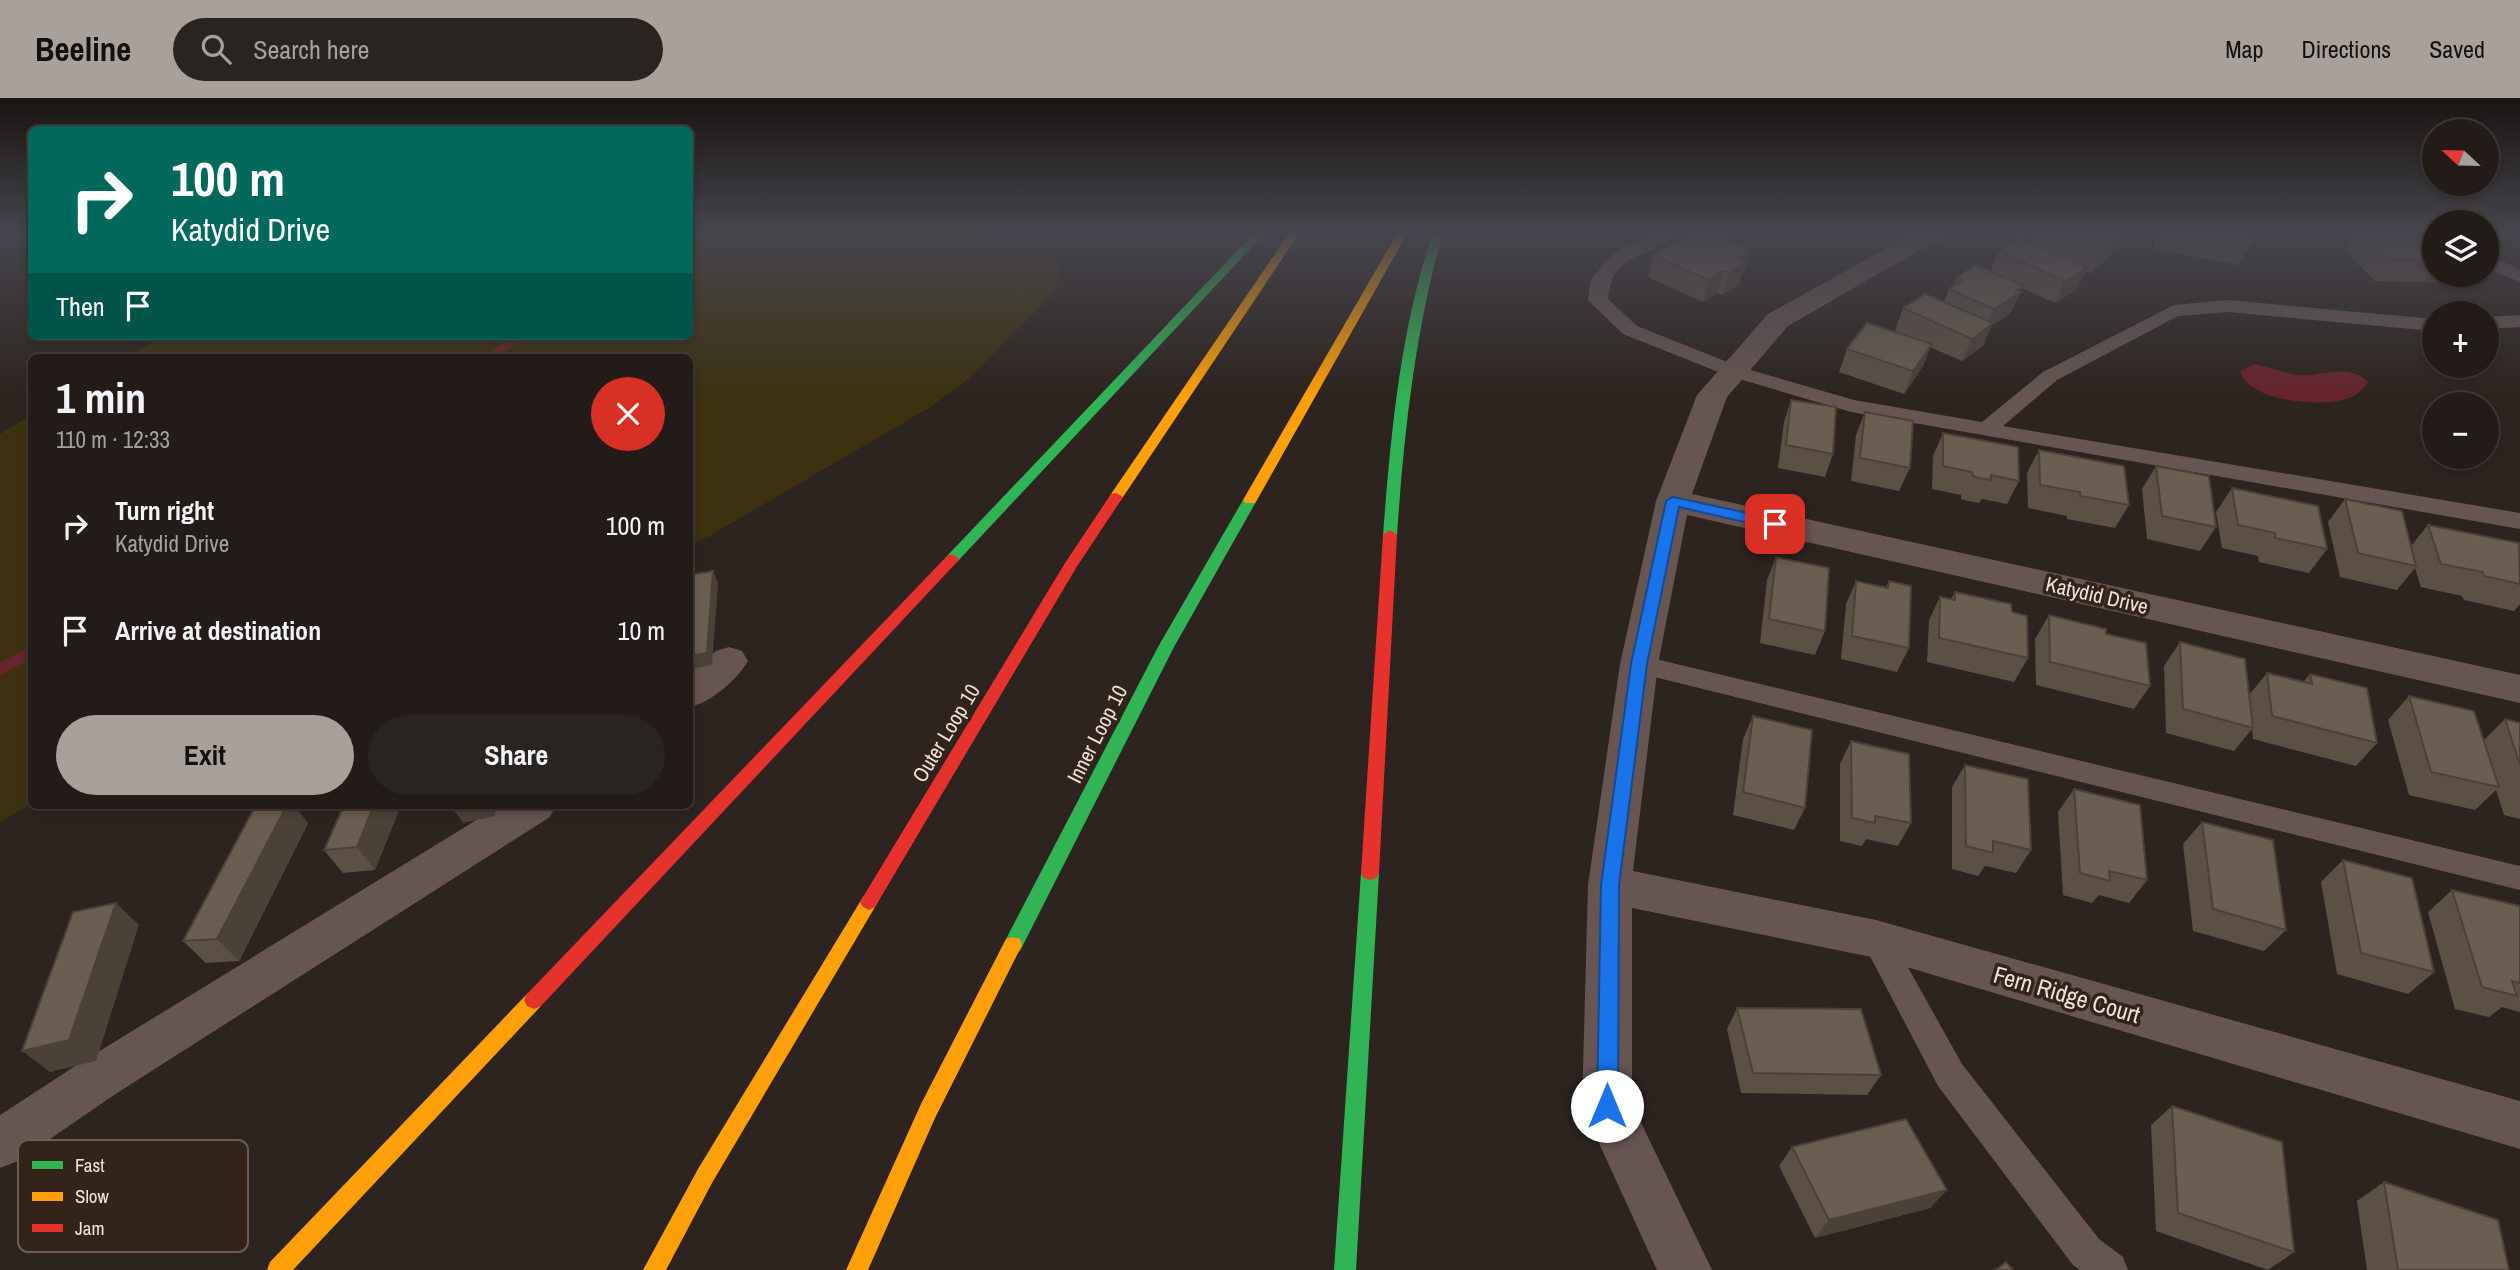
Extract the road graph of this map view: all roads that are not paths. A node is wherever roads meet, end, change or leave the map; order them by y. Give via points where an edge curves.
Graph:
1 (1209, 287) edge
2 (1258, 287) edge
3 (1372, 287) edge
4 (1421, 287) edge
5 (1599, 287) edge
6 (1836, 287) edge
7 (2520, 321) edge
8 (2499, 322) edge
9 (2422, 324) edge
10 (1733, 371) junction
11 (1984, 430) junction
12 (1673, 501) junction
13 (2520, 521) edge
14 (729, 661) dead end
15 (1639, 664) junction
16 (2520, 689) edge
17 (693, 690) edge
18 (529, 809) edge
19 (2520, 878) edge
20 (1610, 885) junction
21 (1876, 939) junction
22 (2520, 1125) edge
23 (0, 1144) edge
24 (278, 1270) edge
25 (654, 1270) edge
26 (857, 1270) edge
27 (1345, 1270) edge
28 (1685, 1270) edge
29 (2110, 1270) edge

1 - 24 highway
2 - 25 highway, Outer Loop 10 via 1070,566 705,1176
3 - 26 highway, Inner Loop 10 via 1166,647 928,1111
4 - 27 highway via 1395,460
5 - 10 lane via 1598,300 1630,330
6 - 10 street via 1778,320
7 - 8 lane
9 - 11 lane via 2227,306 2174,311 2050,376
10 - 11 lane via 1851,407
10 - 12 street via 1712,395
11 - 13 lane
12 - 15 street
12 - 16 street, Katydid Drive
14 - 17 street
15 - 19 lane
15 - 20 street
18 - 23 street
20 - 21 street, Fern Ridge Court
20 - 28 street via 1607,1106
21 - 22 street, Fern Ridge Court
21 - 29 lane via 1950,1075 2086,1252

